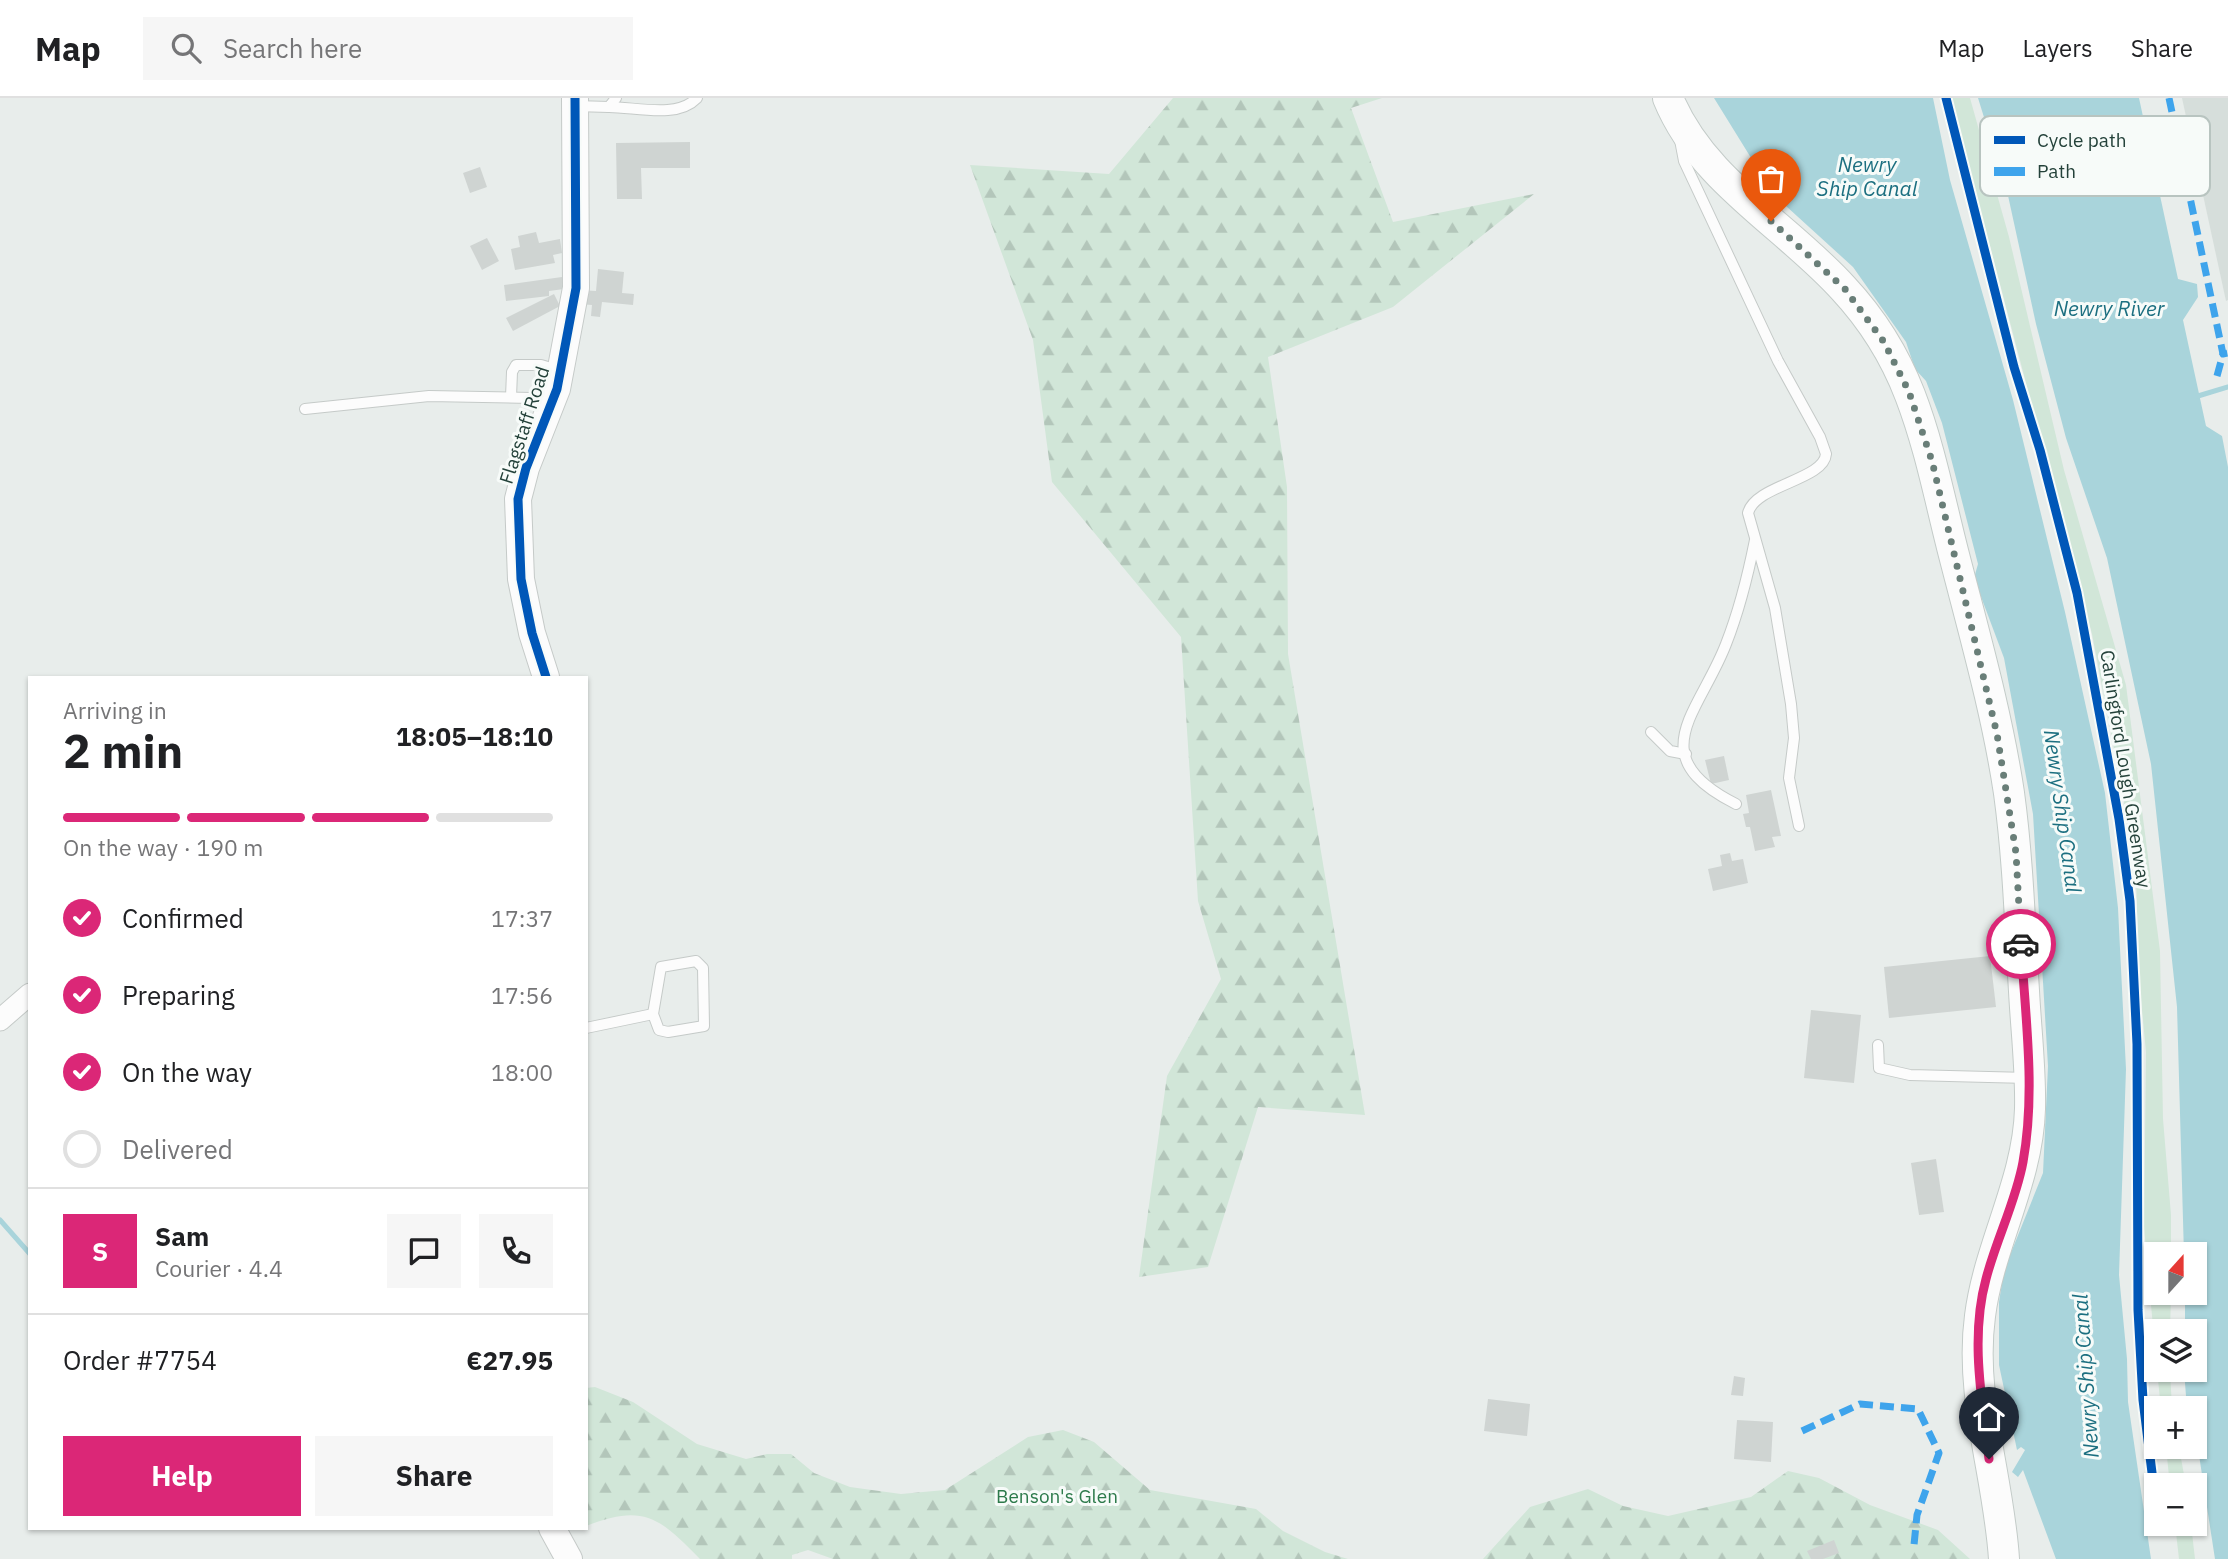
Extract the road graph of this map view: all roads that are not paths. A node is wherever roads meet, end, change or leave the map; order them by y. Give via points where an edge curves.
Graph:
1 (697, 98) edge
2 (1668, 98) edge
3 (575, 102) edge
4 (613, 103) edge
5 (1682, 129) junction
6 (561, 371) junction
7 (511, 397) junction
8 (551, 405) junction
9 (305, 409) dead end
10 (1755, 537) junction
11 (546, 676) edge
12 (1651, 732) dead end
13 (1686, 754) junction
14 (1736, 804) dead end
15 (1799, 826) dead end
16 (28, 996) edge
17 (653, 1014) junction
18 (0, 1020) edge
19 (588, 1028) edge
20 (1878, 1045) dead end
21 (2028, 1078) junction
22 (553, 1530) edge
23 (569, 1559) edge
24 (2004, 1559) edge

1 - 4 lane via 674,110
2 - 5 main road
3 - 4 lane
3 - 6 street, Flagstaff Road via 576,288
5 - 10 lane via 1679,142 1684,161 1826,454 1820,466 1754,501 1748,513
5 - 21 main road via 1722,178 1845,289 1884,342 1909,392 1932,461 2008,792 2016,853
6 - 7 lane via 516,365
6 - 8 street, Flagstaff Road
7 - 8 lane
7 - 9 lane via 429,396
8 - 11 street, Flagstaff Road via 526,468 517,529 521,579
10 - 13 lane via 1726,644 1693,708
10 - 15 lane via 1775,608 1791,704 1794,738 1788,778
12 - 13 lane via 1670,751
13 - 14 lane via 1693,776 1709,791
16 - 18 street
17 - 17 lane via 660,967 700,963 704,1026 663,1032
17 - 19 lane
20 - 21 lane via 1880,1068 1910,1075
21 - 24 main road via 2030,1110 2023,1164 1985,1281 1979,1321 1978,1376
22 - 23 street

